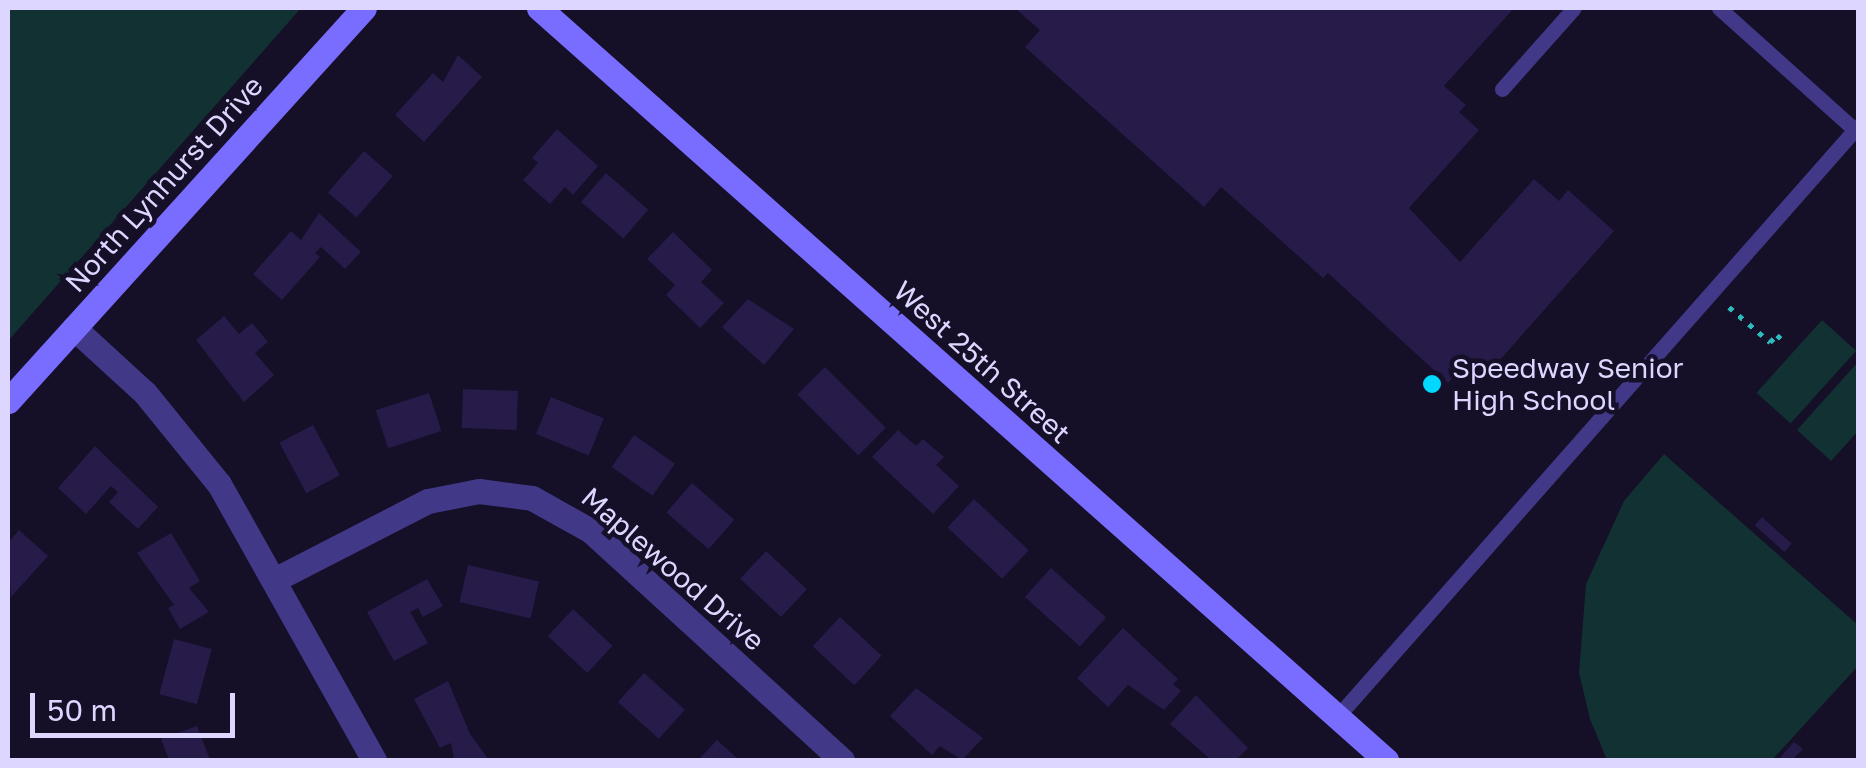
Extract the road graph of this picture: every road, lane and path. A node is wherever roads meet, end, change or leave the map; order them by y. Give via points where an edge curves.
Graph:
1 (364, 8) edge
2 (539, 8) edge
3 (1574, 8) edge
4 (1719, 8) edge
5 (1502, 89) dead end
6 (1857, 128) edge
7 (1729, 307) dead end
8 (74, 328) junction
9 (1786, 343) dead end
10 (8, 401) edge
11 (274, 580) junction
12 (1337, 717) junction
13 (374, 760) edge
14 (842, 760) edge
15 (1386, 760) edge

1 - 8 street, North Lynhurst Drive
2 - 12 street, West 25th Street
3 - 5 lane
4 - 6 lane
6 - 12 lane
7 - 9 path via 1770,342 1777,335
8 - 10 street, North Lynhurst Drive
8 - 11 street via 132,380 201,460
11 - 13 street
11 - 14 street, Maplewood Drive via 428,502 480,491 532,498 591,531
12 - 15 street, West 25th Street

